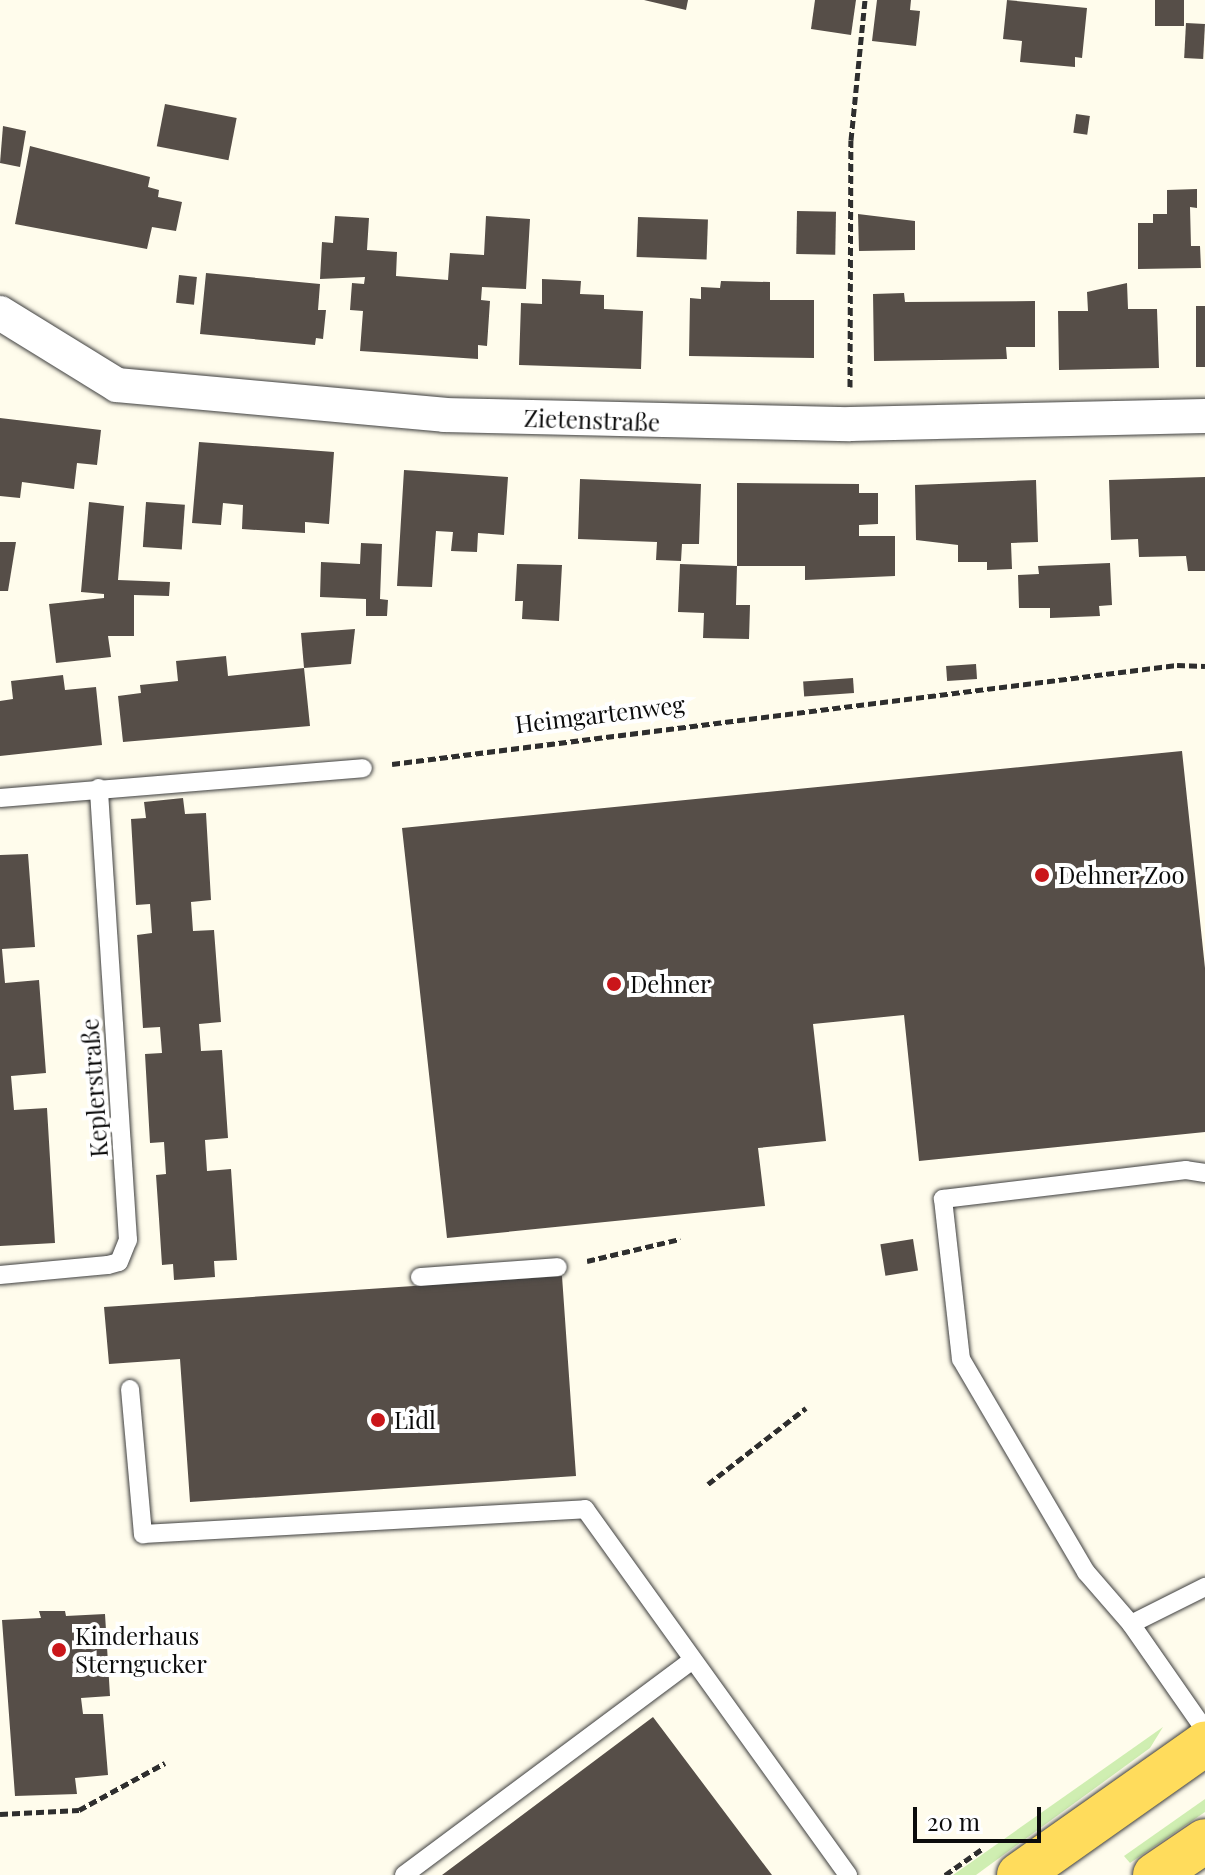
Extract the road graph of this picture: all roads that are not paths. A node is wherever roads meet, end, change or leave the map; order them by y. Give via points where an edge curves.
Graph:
1 (0, 313) edge
2 (1205, 416) edge
3 (363, 768) road end
4 (99, 788) junction
5 (0, 798) edge
6 (1205, 1173) edge
7 (558, 1267) road end
8 (0, 1275) edge
9 (420, 1277) dead end
10 (130, 1389) dead end
11 (1205, 1587) edge
12 (1131, 1624) junction
13 (692, 1660) junction
14 (1205, 1730) edge
15 (1205, 1744) edge
16 (1205, 1841) edge
17 (1027, 1873) edge
18 (404, 1875) edge
19 (848, 1875) edge
20 (1155, 1875) edge

1 - 2 street, Zietenstraße via 117,385 444,415 850,424
3 - 4 lane
4 - 5 lane
4 - 8 lane, Keplerstraße via 128,1240 119,1262
6 - 12 lane via 1186,1170 943,1199 961,1359 1086,1572
7 - 9 lane
10 - 13 lane via 143,1534 585,1509
11 - 12 lane
12 - 14 lane
13 - 18 lane
13 - 19 lane
15 - 17 main road
16 - 20 main road

